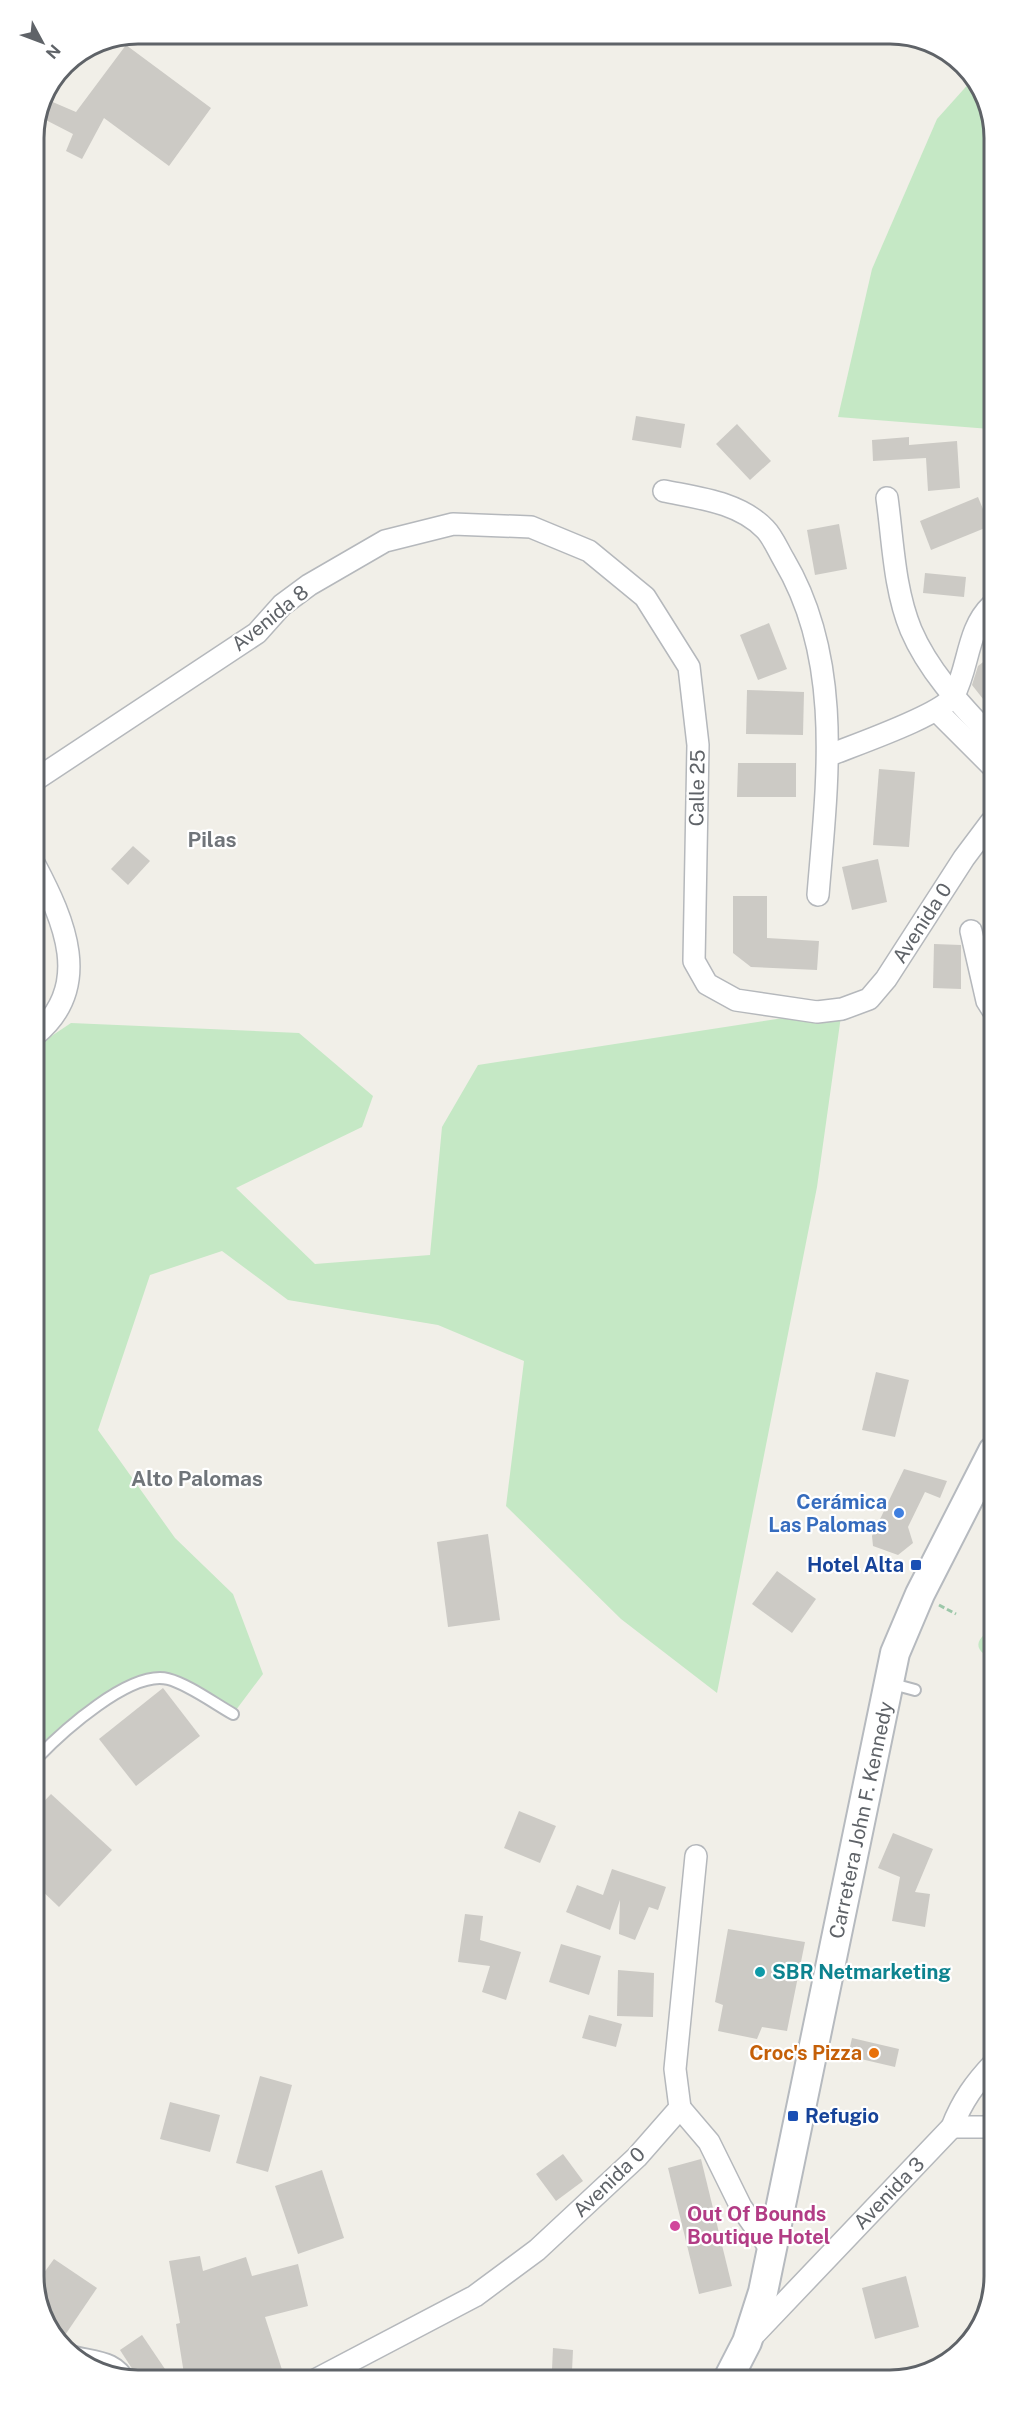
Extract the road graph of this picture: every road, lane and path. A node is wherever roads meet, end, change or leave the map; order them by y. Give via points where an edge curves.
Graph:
1 (664, 491) dead end
2 (887, 498) dead end
3 (531, 527) joint
4 (984, 618) edge
5 (953, 697) junction
6 (937, 711) junction
7 (984, 730) edge
8 (830, 755) junction
9 (984, 758) edge
10 (44, 774) edge
11 (984, 831) edge
12 (44, 882) edge
13 (818, 895) dead end
14 (971, 931) dead end
15 (984, 988) edge
16 (842, 1009) joint
17 (44, 1028) edge
18 (984, 1469) edge
19 (948, 1609) dead end
20 (956, 1614) dead end
21 (233, 1714) dead end
22 (44, 1752) edge
23 (696, 1856) dead end
24 (984, 2074) edge
25 (680, 2108) junction
26 (952, 2127) junction
27 (984, 2127) edge
28 (772, 2251) junction
29 (747, 2342) junction
30 (83, 2353) edge
31 (125, 2370) edge
32 (334, 2370) edge
33 (733, 2370) edge

1 - 8 street via 725,503 765,529 793,575 806,606 821,665
2 - 5 street via 901,597 911,630
3 - 10 street, Avenida 8 via 453,524 385,541 309,585 282,605 257,633
3 - 16 street, Calle 25 via 589,551 645,597 689,667 698,745 694,961 706,984 736,999 817,1012
4 - 5 street via 974,634
5 - 6 street
5 - 7 street
6 - 8 street
6 - 9 street
8 - 13 street
11 - 16 street, Avenida 0 via 886,979 869,999
12 - 17 street via 69,946 70,970 59,1007
14 - 15 street
18 - 28 main road, Carretera John F. Kennedy via 920,1594 895,1653 902,1687
19 - 20 path
21 - 22 lane via 167,1679 142,1682 94,1706
23 - 25 street via 675,2069
24 - 26 street, Avenida 3 via 961,2105
25 - 28 street via 709,2142 741,2207
25 - 32 street, Avenida 0 via 637,2157 537,2250 475,2296
26 - 27 street
26 - 29 street, Avenida 3
28 - 29 main road, Carretera John F. Kennedy
29 - 33 main road, Carretera John F. Kennedy
30 - 31 lane via 107,2358

